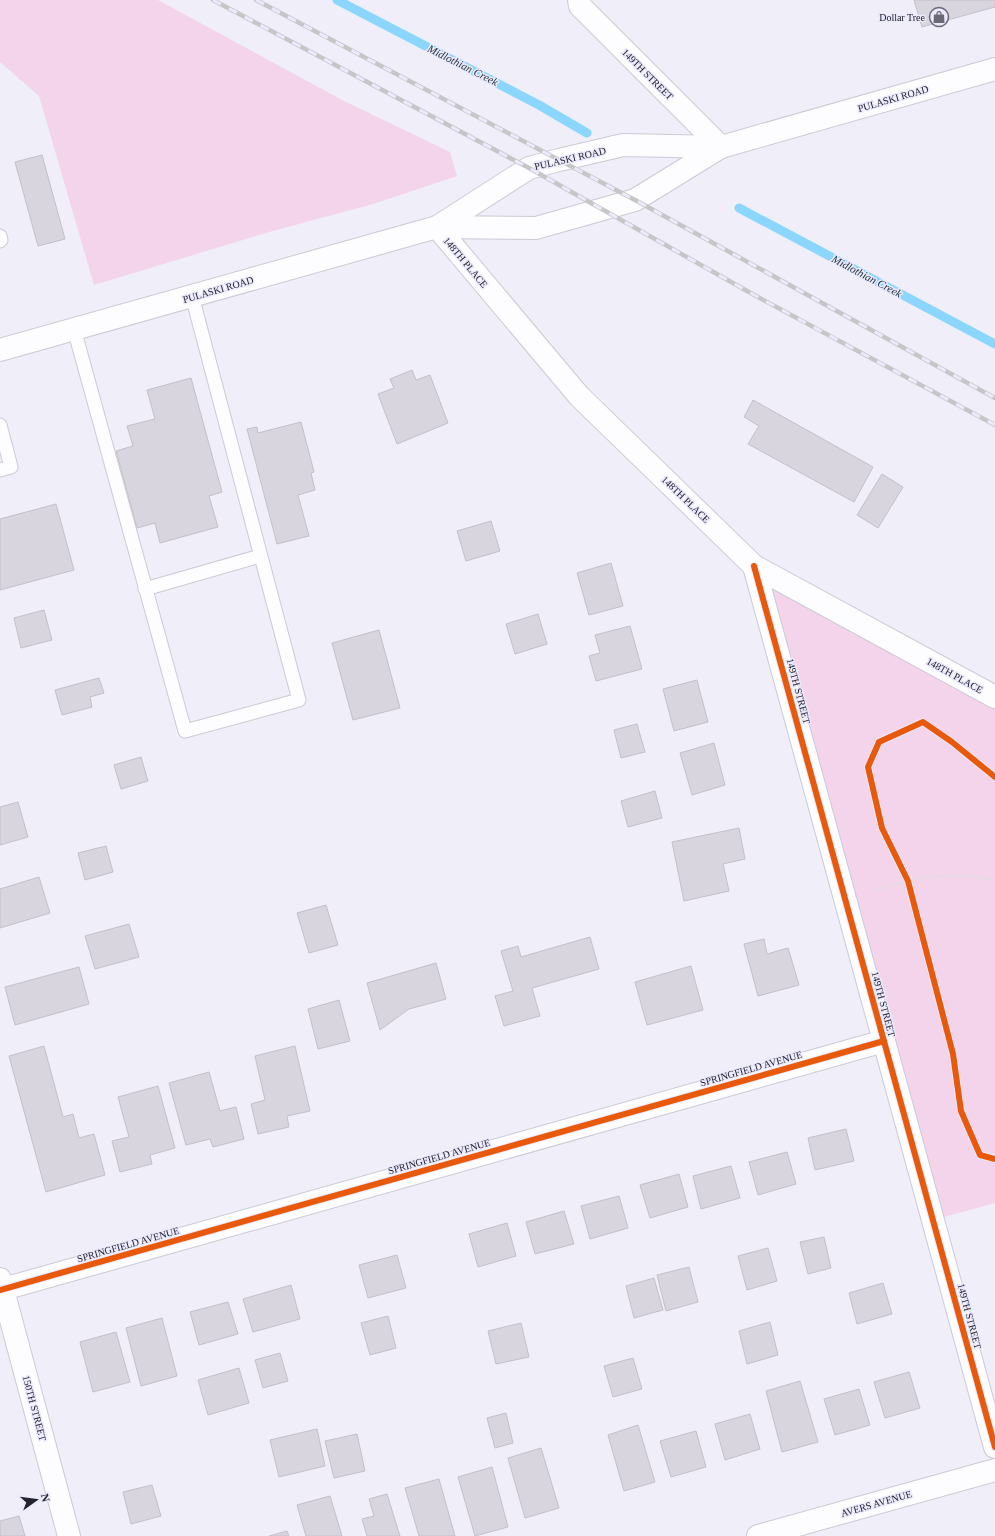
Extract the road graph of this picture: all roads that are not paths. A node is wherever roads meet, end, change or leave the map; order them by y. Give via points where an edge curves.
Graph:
1 (579, 0) edge
2 (995, 69) edge
3 (721, 147) junction
4 (436, 227) junction
5 (0, 236) edge
6 (0, 241) edge
7 (192, 296) junction
8 (74, 329) junction
9 (0, 350) edge
10 (0, 425) edge
11 (0, 470) edge
12 (260, 556) junction
13 (754, 566) junction
14 (145, 589) junction
15 (995, 697) edge
16 (884, 1041) junction
17 (1, 1286) edge
18 (995, 1447) edge
19 (995, 1470) edge
20 (69, 1536) edge
21 (758, 1536) edge

1 - 3 street, 149TH STREET via 580,6
2 - 3 street, PULASKI ROAD
3 - 4 street, PULASKI ROAD via 635,200 566,220 536,228
3 - 4 street, PULASKI ROAD via 623,145 529,168
4 - 7 street, PULASKI ROAD
4 - 13 street, 148TH PLACE via 579,396
5 - 6 lane
7 - 8 street, PULASKI ROAD
7 - 12 lane
8 - 9 street, PULASKI ROAD
8 - 14 lane
10 - 11 lane via 11,467
12 - 14 lane
12 - 14 lane via 299,700 185,731
13 - 15 street, 148TH PLACE
13 - 16 street, 149TH STREET
16 - 17 street, SPRINGFIELD AVENUE
16 - 18 street, 149TH STREET
17 - 20 street, 150TH STREET
19 - 21 street, AVERS AVENUE

